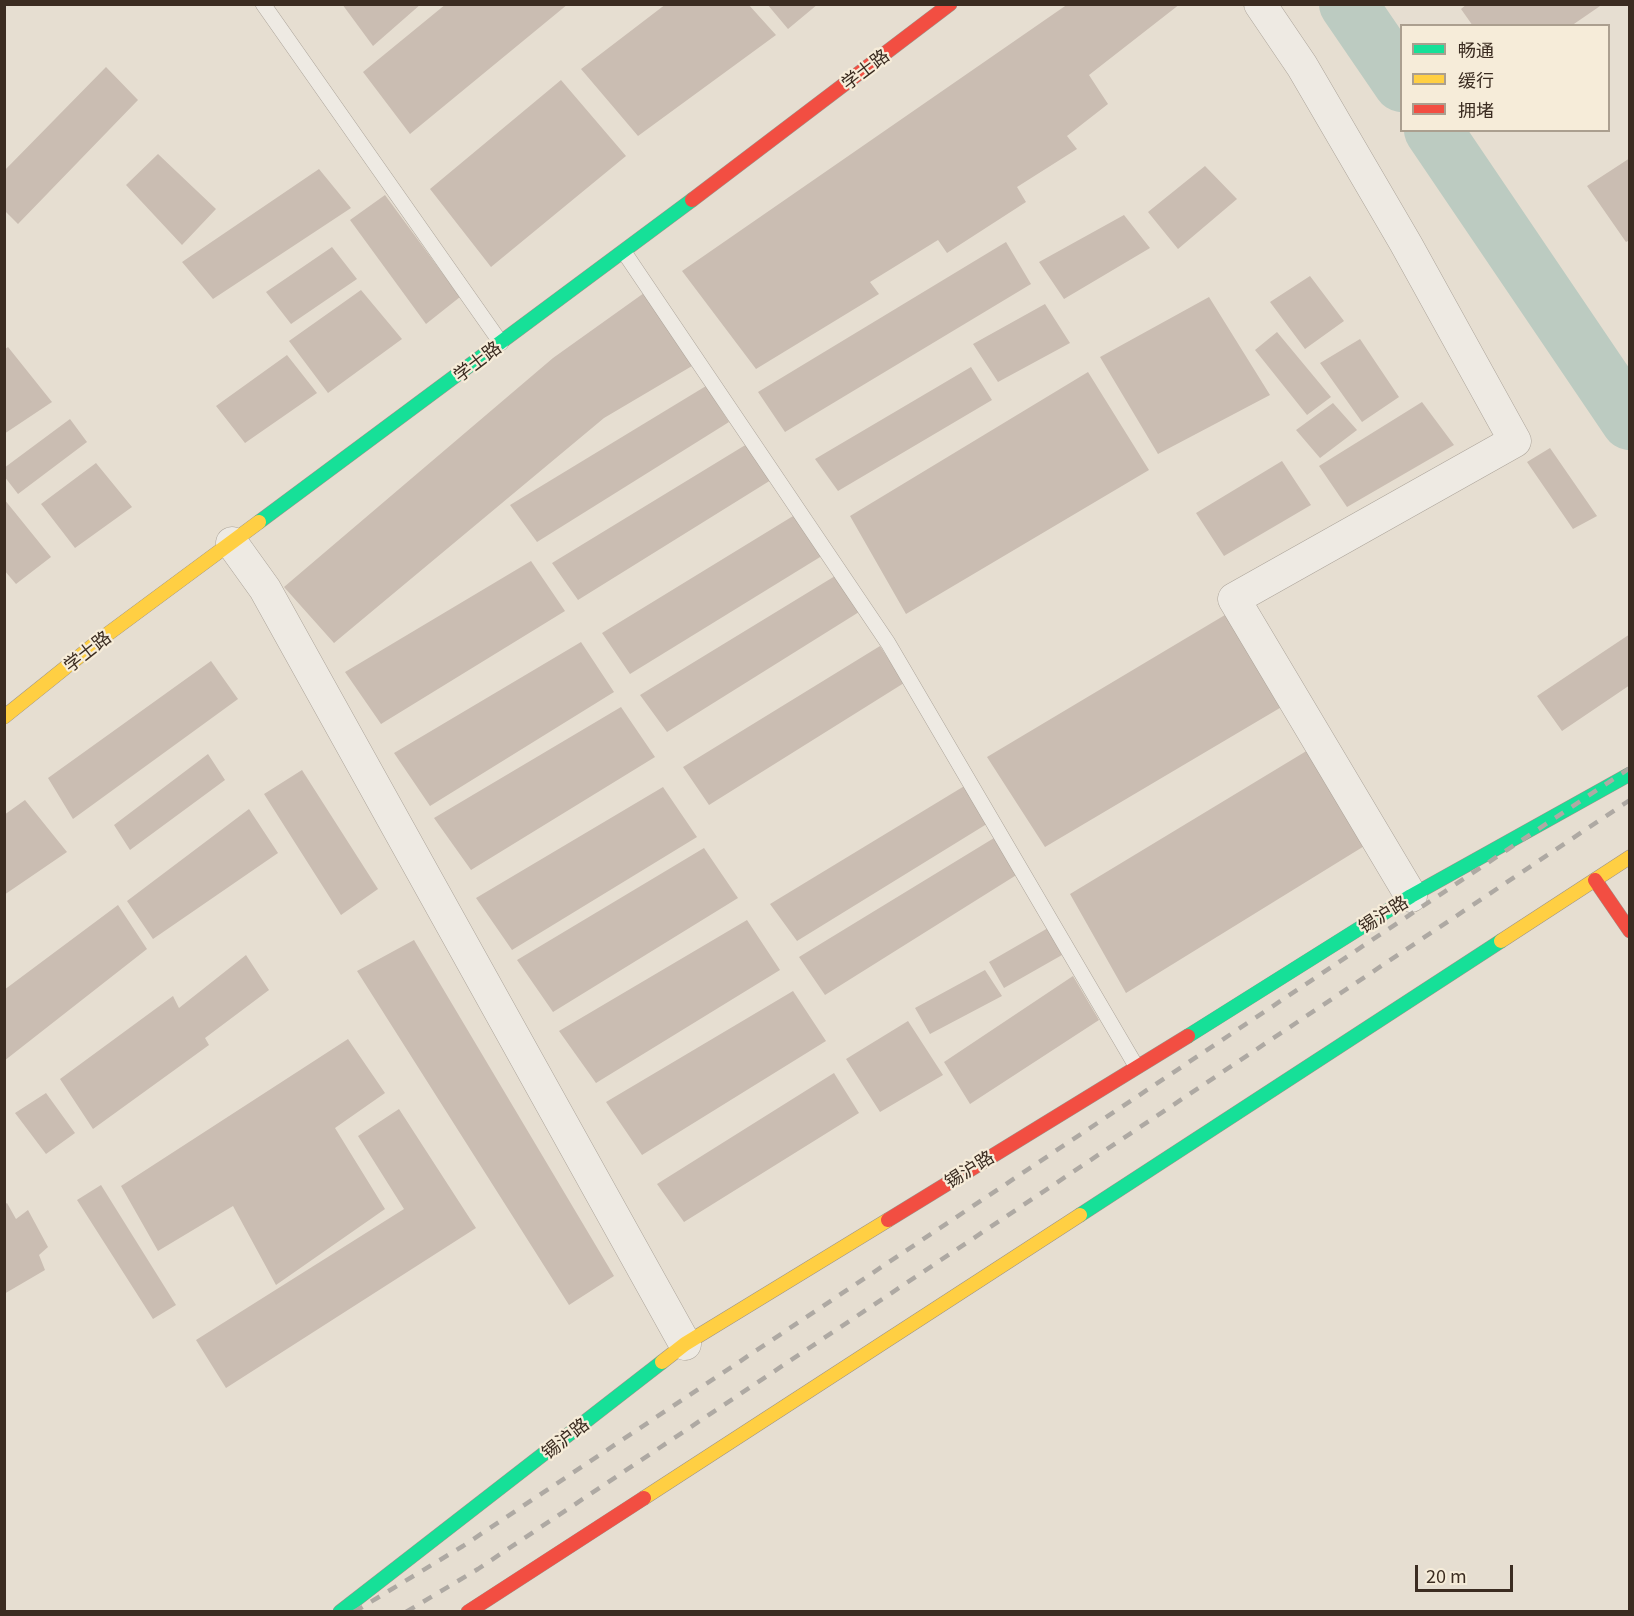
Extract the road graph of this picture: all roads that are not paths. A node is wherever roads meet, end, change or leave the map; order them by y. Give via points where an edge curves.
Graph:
1 (263, 4) edge
2 (950, 4) edge
3 (1260, 4) edge
4 (624, 252) junction
5 (501, 343) junction
6 (232, 543) junction
7 (4, 717) edge
8 (1629, 774) edge
9 (1629, 857) edge
10 (1596, 880) junction
11 (1411, 896) junction
12 (1629, 930) edge
13 (1136, 1066) junction
14 (686, 1344) junction
15 (340, 1611) edge
16 (468, 1611) edge

1 - 5 lane
2 - 4 main road, 学士路
3 - 11 street via 1302,66 1401,234 1515,441 1234,599
4 - 5 main road, 学士路
4 - 13 lane via 888,643
5 - 6 main road, 学士路
6 - 7 main road, 学士路 via 101,639
6 - 14 street via 265,589
8 - 11 main road, 锡沪路
9 - 10 main road
10 - 12 main road
10 - 16 main road
11 - 13 main road, 锡沪路
13 - 14 main road, 锡沪路
14 - 15 main road, 锡沪路

